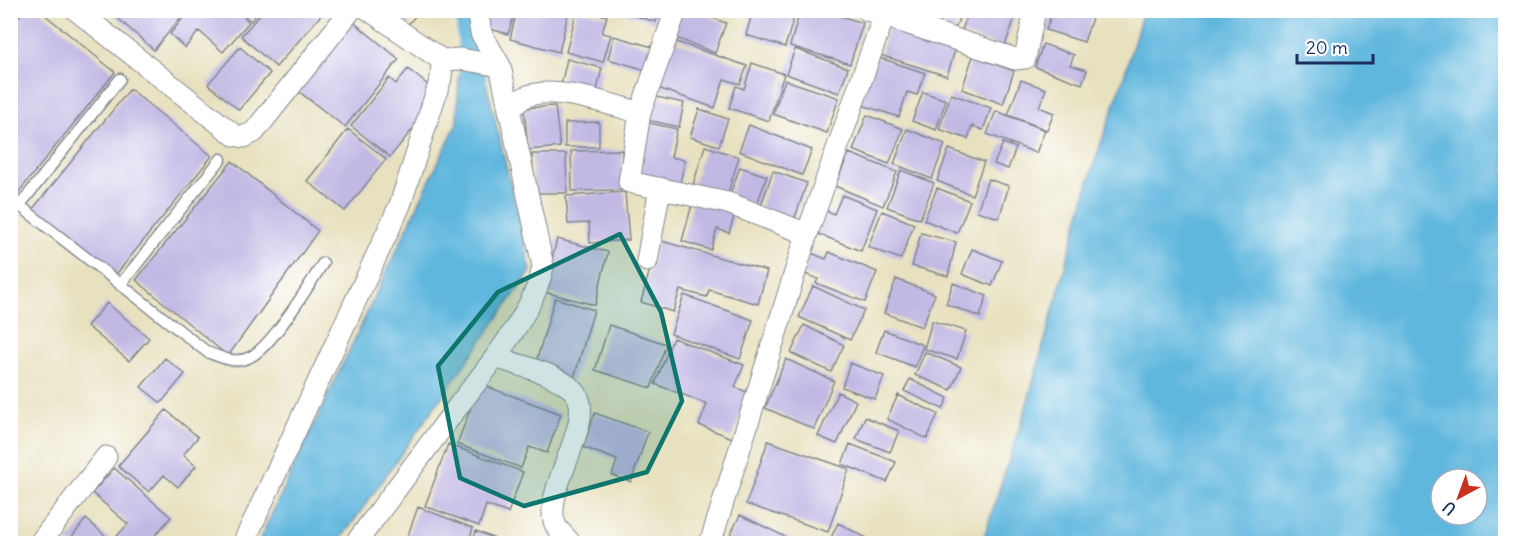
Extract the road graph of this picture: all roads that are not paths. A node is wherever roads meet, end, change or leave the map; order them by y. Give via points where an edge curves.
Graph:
1 (76, 10) edge
2 (351, 10) edge
3 (369, 10) edge
4 (477, 10) edge
5 (676, 10) edge
6 (1035, 10) edge
7 (879, 12) edge
8 (451, 60) junction
9 (496, 65) junction
10 (120, 79) dead end
11 (509, 111) junction
12 (640, 113) junction
13 (221, 159) dead end
14 (660, 188) junction
15 (15, 201) edge
16 (807, 234) junction
17 (647, 261) dead end
18 (323, 263) dead end
19 (120, 285) junction
20 (496, 357) junction
21 (106, 457) dead end
22 (39, 543) edge
23 (243, 543) edge
24 (355, 543) edge
25 (571, 543) edge
26 (710, 543) edge

1 - 2 street via 234,135 244,137 271,113
3 - 8 street
4 - 9 street
5 - 12 street
6 - 7 street via 1025,58 1015,59
7 - 16 street
8 - 9 street
8 - 23 street via 441,78 400,205
9 - 11 street
10 - 15 lane
11 - 12 street via 523,98 545,94 582,98
11 - 20 street via 543,266 536,292
12 - 14 street via 629,182
13 - 19 lane
14 - 16 street via 728,203
14 - 17 street
15 - 19 lane
16 - 26 street
18 - 19 lane via 266,342 249,358 230,361 207,352
20 - 24 street
20 - 25 street via 562,382 575,391 580,402 579,419 553,506 555,525
21 - 22 street

